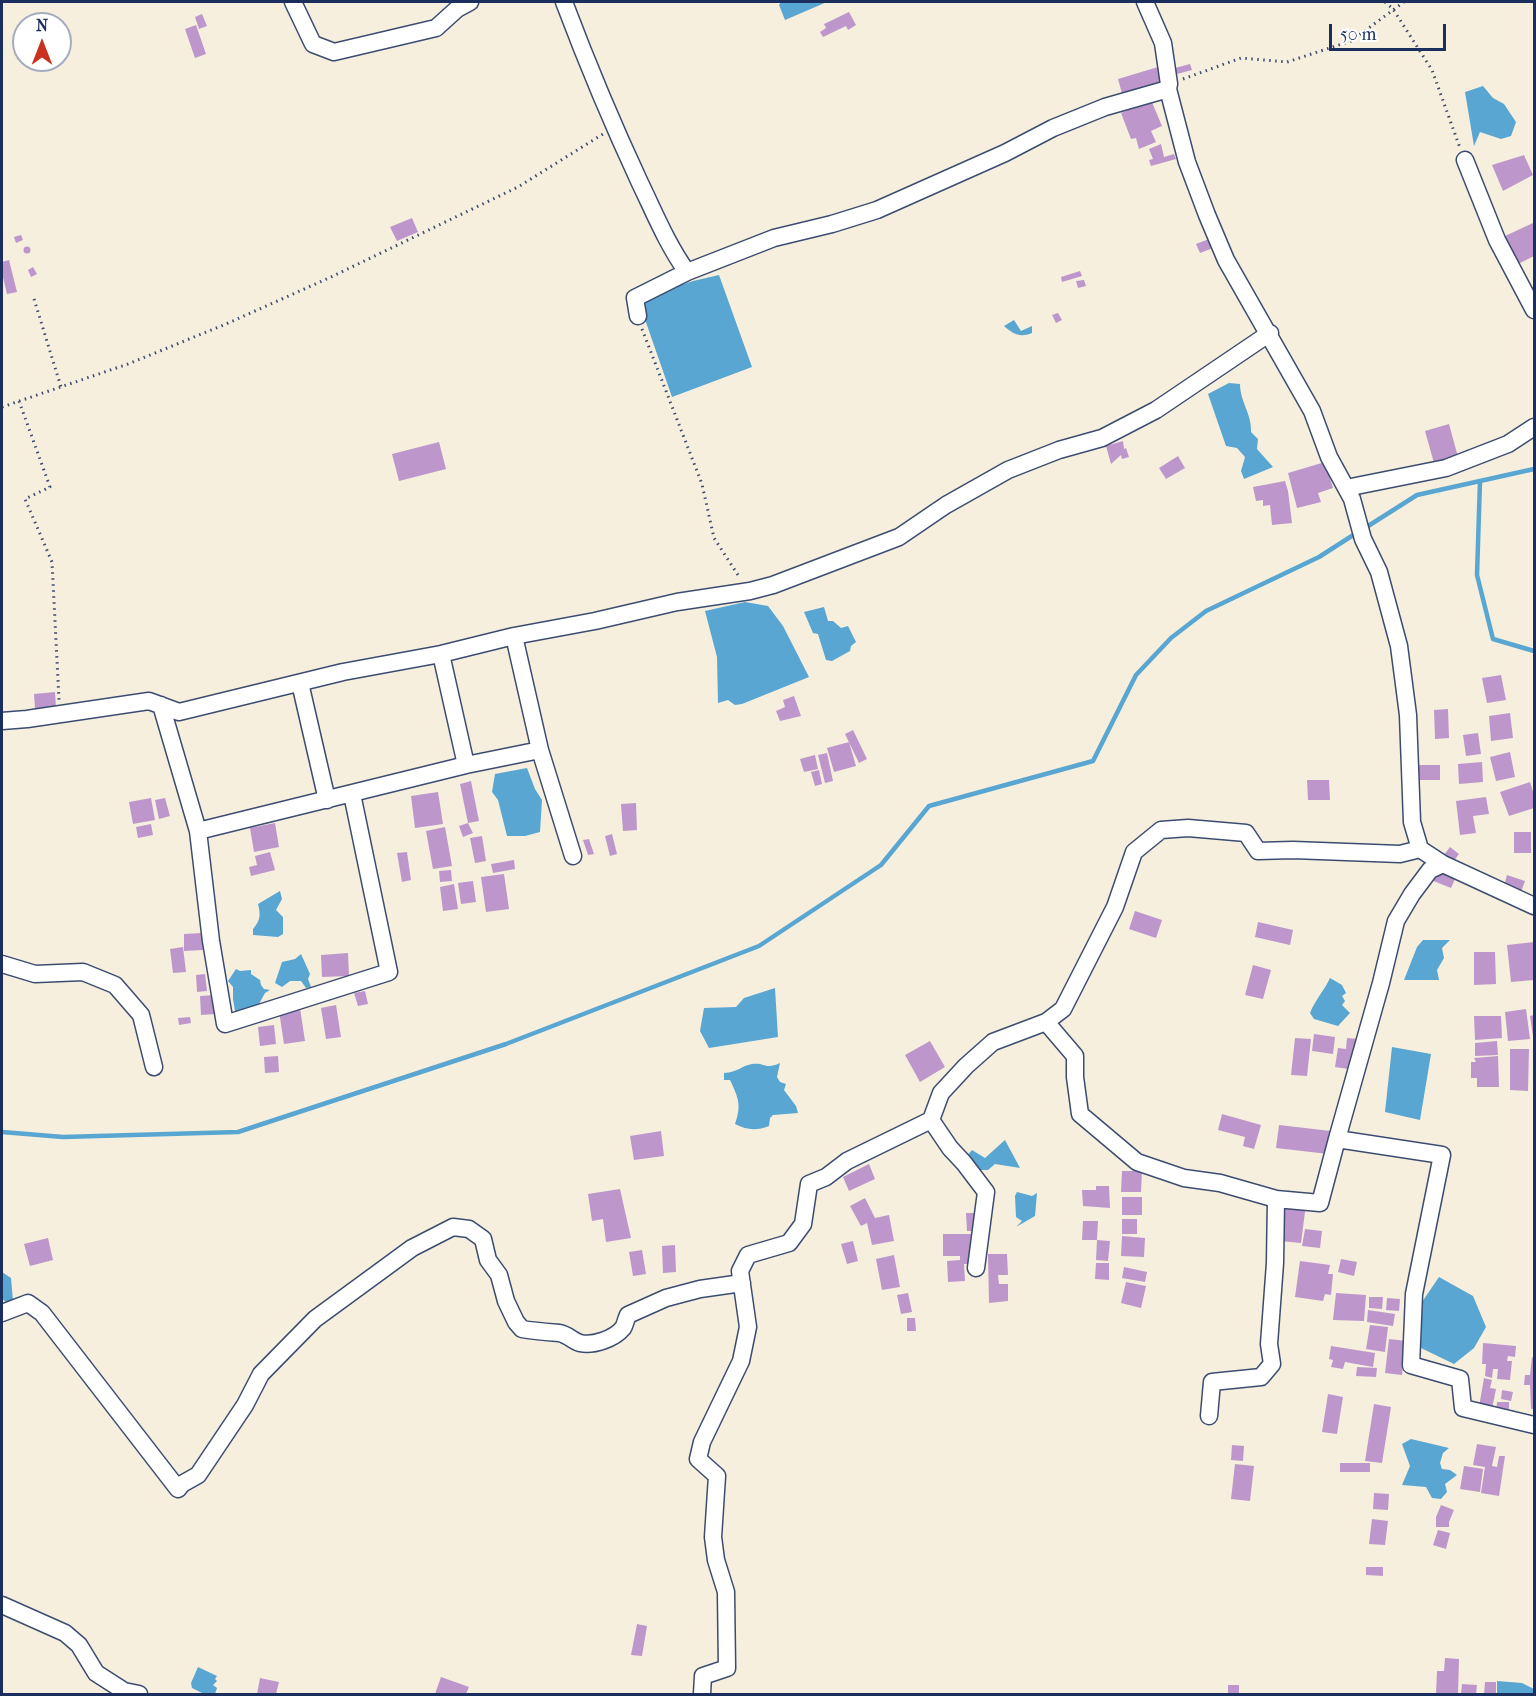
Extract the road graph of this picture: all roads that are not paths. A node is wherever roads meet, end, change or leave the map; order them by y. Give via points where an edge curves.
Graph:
1 (293, 2) edge
2 (470, 2) edge
3 (564, 2) edge
4 (1145, 2) edge
5 (1169, 87) junction
6 (1465, 160) road end
7 (687, 272) junction
8 (1534, 310) edge
9 (638, 316) road end
10 (1270, 333) junction
11 (1534, 427) edge
12 (1346, 488) junction
13 (514, 636) junction
14 (441, 654) junction
15 (300, 682) junction
16 (161, 705) junction
17 (2, 721) edge
18 (540, 750) junction
19 (466, 765) junction
20 (352, 794) junction
21 (327, 800) junction
22 (198, 831) junction
23 (1420, 849) junction
24 (573, 856) dead end
25 (1443, 864) junction
26 (1534, 906) edge
27 (2, 964) edge
28 (1046, 1022) junction
29 (154, 1068) dead end
30 (931, 1120) junction
31 (1336, 1139) junction
32 (1276, 1199) junction
33 (976, 1268) dead end
34 (742, 1283) junction
35 (2, 1313) edge
36 (1209, 1416) dead end
37 (1534, 1425) edge
38 (2, 1605) edge
39 (139, 1695) edge
40 (702, 1695) edge

1 - 2 street via 313,44 334,52 436,28
3 - 7 street via 615,127 673,252
4 - 5 street via 1163,43
5 - 7 street via 1074,120 877,210 774,238
5 - 10 street via 1188,162 1207,215 1226,260
6 - 8 street via 1497,240
7 - 9 street via 635,298
10 - 12 street via 1312,411 1329,457
10 - 13 street via 1156,410 1102,438 1008,470 899,537 750,591
11 - 12 street via 1508,444 1446,468
12 - 23 street via 1363,540 1379,572 1399,646 1408,715 1412,822
13 - 14 street
13 - 18 street
14 - 15 street
14 - 19 street
15 - 16 street via 179,712
15 - 21 street
16 - 17 street via 149,701
16 - 22 street
18 - 19 street
18 - 24 street
19 - 20 street
20 - 21 street
20 - 22 street via 389,972 225,1024
21 - 22 street
23 - 25 street
23 - 28 street via 1400,854 1258,851 1246,833 1188,828 1161,831 1134,852 1115,907 1063,1009
25 - 26 street
25 - 31 street via 1430,870 1396,921
27 - 29 street via 35,974 83,972 115,986 141,1015
28 - 30 street via 993,1042 941,1093
28 - 32 street via 1075,1056 1080,1114 1137,1162 1184,1178 1220,1183
30 - 33 street via 986,1192
30 - 34 street via 809,1184 803,1224 789,1243 748,1255 740,1271
31 - 32 street via 1320,1203
31 - 37 street via 1442,1155 1414,1294 1411,1365 1460,1379 1463,1408
32 - 36 street via 1269,1344 1272,1364 1261,1377 1212,1382
34 - 35 street via 666,1298 628,1315 623,1328 612,1337 586,1344 561,1333 522,1329 506,1301 500,1275 488,1260 483,1239 470,1229 453,1227 412,1248 315,1319 261,1374 198,1475 178,1489 42,1312 28,1304
34 - 40 street via 748,1327 741,1361 702,1442 698,1459 717,1476 712,1537 726,1592 727,1668 703,1676
38 - 39 street via 65,1633 79,1645 96,1673 124,1691

